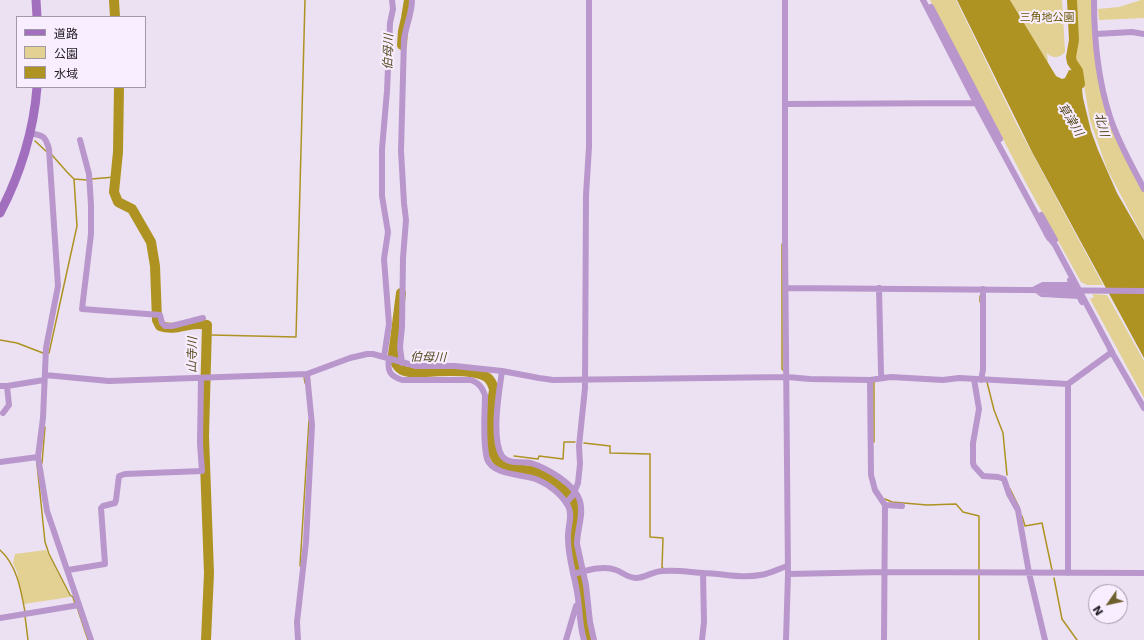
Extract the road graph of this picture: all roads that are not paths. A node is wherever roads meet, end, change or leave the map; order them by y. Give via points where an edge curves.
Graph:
1 (36, 0) edge
2 (392, 0) edge
3 (412, 0) edge
4 (589, 0) edge
5 (785, 0) edge
6 (923, 0) edge
7 (927, 0) edge
8 (1094, 0) edge
9 (37, 16) edge
10 (1096, 34) junction
11 (1144, 34) edge
12 (37, 88) edge
13 (976, 103) junction
14 (786, 104) junction
15 (30, 133) junction
16 (80, 140) dead end
17 (1144, 189) edge
18 (0, 213) edge
19 (1047, 235) junction
20 (786, 288) junction
21 (879, 288) junction
22 (983, 289) junction
23 (1035, 289) junction
24 (1081, 290) junction
25 (1144, 291) edge
26 (203, 318) dead end
27 (1112, 352) junction
28 (386, 358) junction
29 (402, 363) junction
30 (502, 371) junction
31 (307, 374) junction
32 (787, 377) junction
33 (44, 378) junction
34 (201, 378) junction
35 (586, 378) junction
36 (882, 378) junction
37 (974, 379) junction
38 (870, 380) junction
39 (981, 380) junction
40 (1068, 384) junction
41 (0, 386) edge
42 (7, 386) junction
43 (1144, 401) edge
44 (1144, 408) edge
45 (3, 412) dead end
46 (38, 457) junction
47 (0, 462) edge
48 (571, 497) junction
49 (885, 505) junction
50 (902, 506) dead end
51 (787, 566) junction
52 (68, 570) junction
53 (583, 571) junction
54 (884, 572) junction
55 (1029, 573) junction
56 (1068, 573) junction
57 (573, 574) junction
58 (703, 574) junction
59 (788, 574) junction
60 (1144, 574) edge
61 (578, 604) junction
62 (79, 605) junction
63 (0, 618) edge
64 (91, 640) edge
65 (298, 640) edge
66 (566, 640) edge
67 (584, 640) edge
68 (594, 640) edge
69 (702, 640) edge
70 (786, 640) edge
71 (884, 640) edge
72 (1045, 640) edge

1 - 9 main road
2 - 28 street via 382,149 382,196 388,232 384,259 389,324
3 - 29 street via 404,39 401,151 406,220 402,258
4 - 35 street
5 - 14 street
6 - 13 street
7 - 24 street
8 - 10 street
10 - 11 street
10 - 17 street via 1102,88 1110,118
12 - 15 main road
13 - 14 street
13 - 19 street
14 - 20 street
15 - 18 main road via 20,168
15 - 33 street via 46,139 49,148 58,286 46,348
16 - 26 street via 89,174 91,205 91,234 82,309 160,315 162,323 166,326
19 - 23 street via 1073,285 1042,285
19 - 24 street
20 - 21 street
20 - 32 street
21 - 22 street
21 - 36 street
22 - 23 street
22 - 39 street
23 - 24 street
23 - 27 street via 1042,294 1079,296
24 - 25 street
24 - 27 street
24 - 43 street
27 - 40 street
27 - 44 street
28 - 29 street
28 - 31 street via 367,354
28 - 48 street via 390,373 402,380 471,380 478,384 485,395 485,446 488,460 507,474 528,476
29 - 30 street
30 - 35 street via 546,379
30 - 48 street via 497,423 502,455 505,460 530,463 549,471 566,482
31 - 34 street
31 - 65 street via 312,425 306,542 297,622
32 - 35 street
32 - 38 street
32 - 51 street
33 - 34 street via 109,382
33 - 42 street
33 - 46 street via 43,418
34 - 52 street via 202,471 119,476 115,503 101,508 104,564
35 - 48 street via 578,483
36 - 37 street
36 - 38 street
37 - 39 street
37 - 55 street via 979,409 973,443 973,463 983,476 1004,479 1018,510
38 - 49 street via 871,475 875,490
39 - 40 street
40 - 56 street
41 - 42 street
42 - 45 street via 9,405
46 - 47 street
46 - 52 street via 47,511
48 - 53 street via 580,501 581,507 577,544
48 - 57 street via 567,548
49 - 50 street
49 - 54 street
51 - 58 street via 760,575
51 - 59 street
52 - 62 street
53 - 57 street
53 - 58 street via 608,568 635,578 662,571
53 - 68 street
54 - 55 street
54 - 59 street
54 - 71 street
55 - 56 street
55 - 72 street
56 - 60 street
57 - 61 street
58 - 69 street
59 - 70 street
61 - 66 street
61 - 67 street
62 - 63 street
62 - 64 street

